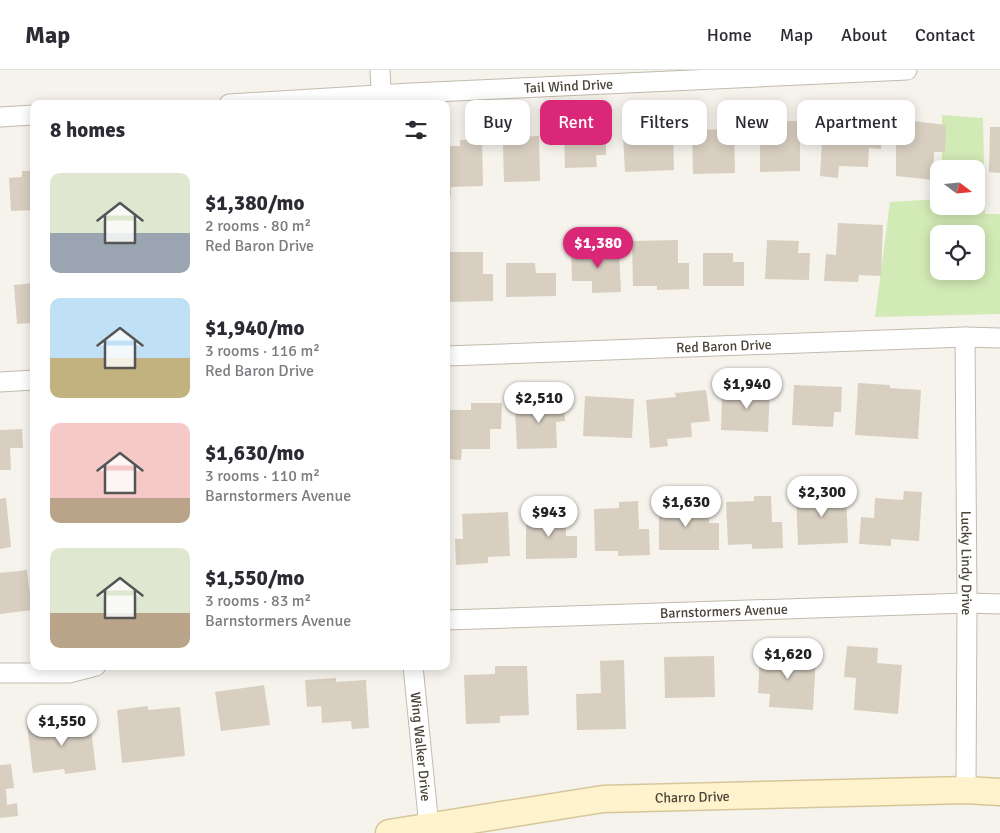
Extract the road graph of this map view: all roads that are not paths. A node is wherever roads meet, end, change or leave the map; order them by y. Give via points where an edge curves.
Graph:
1 (380, 70) edge
2 (907, 70) edge
3 (382, 99) edge
4 (351, 100) edge
5 (30, 115) edge
6 (0, 117) edge
7 (965, 337) junction
8 (1000, 338) edge
9 (450, 356) edge
10 (30, 380) edge
11 (0, 382) edge
12 (967, 603) junction
13 (1000, 604) edge
14 (450, 620) edge
15 (81, 670) edge
16 (414, 670) edge
17 (0, 673) edge
18 (966, 790) junction
19 (1000, 792) edge
20 (429, 827) junction
21 (389, 833) edge

1 - 3 street
2 - 3 street, Tail Wind Drive
3 - 4 street, Tail Wind Drive
5 - 6 street
7 - 8 street, Red Baron Drive
7 - 9 street, Red Baron Drive
7 - 12 street, Lucky Lindy Drive
10 - 11 street
12 - 13 street, Barnstormers Avenue
12 - 14 street, Barnstormers Avenue
12 - 18 street, Lucky Lindy Drive
15 - 17 street via 69,673
16 - 20 street, Wing Walker Drive
18 - 19 street, Charro Drive
18 - 20 street, Charro Drive via 603,799
20 - 21 street, Charro Drive

